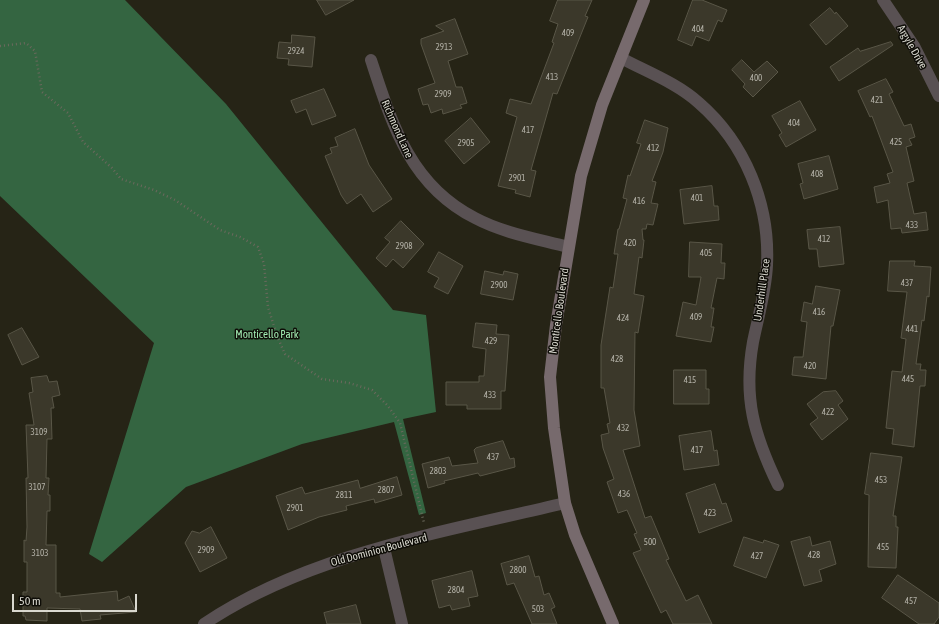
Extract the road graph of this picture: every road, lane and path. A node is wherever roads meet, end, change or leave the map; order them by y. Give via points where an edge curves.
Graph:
1 (644, 0) edge
2 (883, 0) edge
3 (0, 46) edge
4 (621, 58) junction
5 (371, 60) dead end
6 (939, 96) edge
7 (568, 247) junction
8 (778, 485) dead end
9 (565, 503) junction
10 (427, 537) junction
11 (384, 548) junction
12 (204, 624) edge
13 (402, 624) edge
14 (613, 624) edge

1 - 4 street, Monticello Boulevard
2 - 6 street, Argyle Drive via 914,46
3 - 10 path via 26,43 35,51 42,92 68,113 83,142 112,168 121,180 154,190 220,230 258,247 264,264 268,307 285,354 322,379 372,390 400,423
4 - 7 street, Monticello Boulevard via 602,105 581,176
4 - 8 street, Underhill Place via 676,86 699,102 716,119 741,153 748,169 763,212 767,266 753,344 750,405 762,450
5 - 7 street, Richmond Lane via 387,110 405,150 424,178 441,195 492,226
7 - 9 street, Monticello Boulevard via 550,378
9 - 10 street, Old Dominion Boulevard
9 - 14 street, Monticello Boulevard via 574,535
10 - 11 street, Old Dominion Boulevard
11 - 12 street, Old Dominion Boulevard via 307,571 227,608
11 - 13 street

